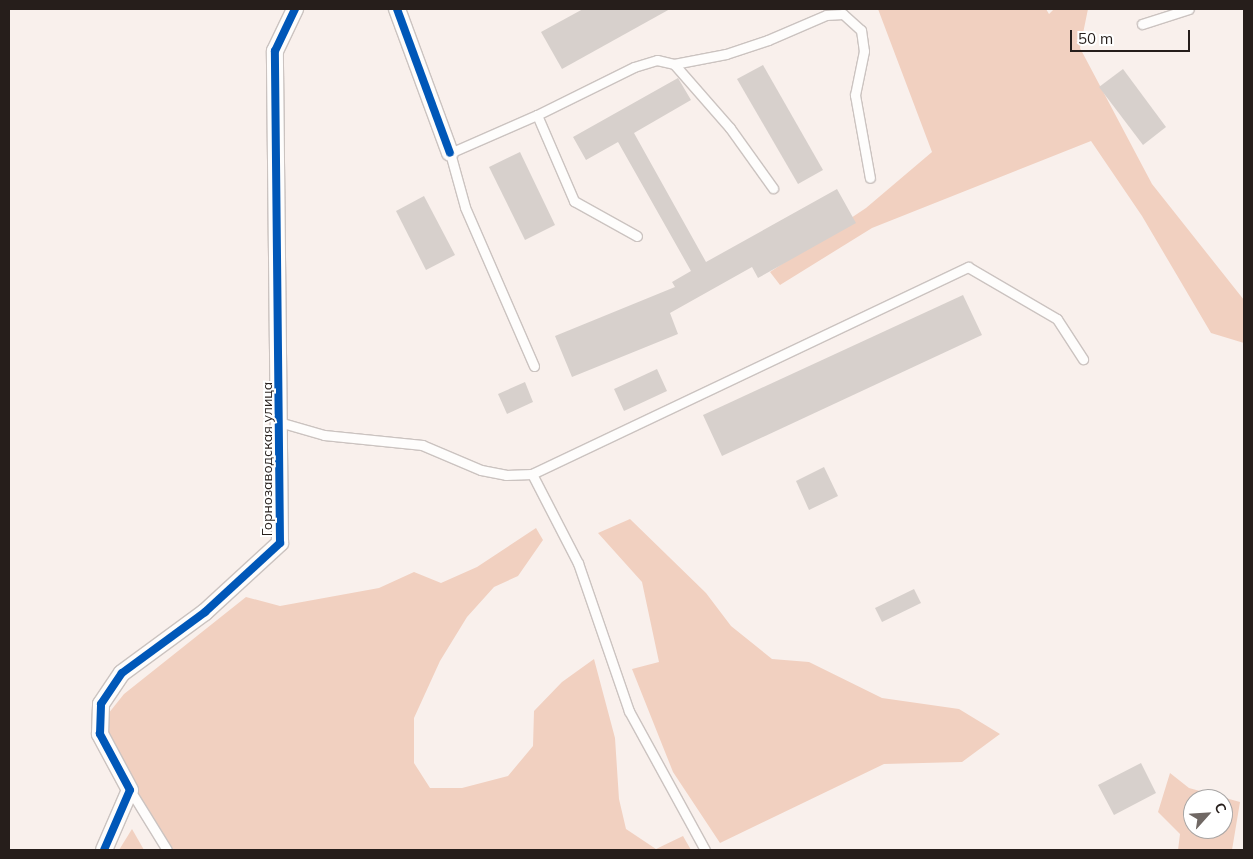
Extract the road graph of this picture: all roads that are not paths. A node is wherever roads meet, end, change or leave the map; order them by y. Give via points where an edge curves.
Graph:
1 (295, 9) edge
2 (397, 9) edge
3 (1189, 9) edge
4 (1142, 24) dead end
5 (674, 64) junction
6 (537, 115) junction
7 (450, 153) junction
8 (870, 178) dead end
9 (773, 188) dead end
10 (637, 236) dead end
11 (1083, 359) dead end
12 (534, 366) dead end
13 (279, 422) junction
14 (532, 474) junction
15 (130, 790) junction
16 (104, 850) edge
17 (167, 850) edge
18 (705, 850) edge

1 - 13 street, Горнозаводская улица via 276,51
2 - 7 street
3 - 4 lane
5 - 6 lane via 657,60 634,67
5 - 8 lane via 726,54 826,15 844,14 861,30 864,51 855,95
5 - 9 lane via 730,128
6 - 7 lane
6 - 10 lane via 574,201
7 - 12 lane via 465,207
11 - 14 lane via 1057,319 968,268
13 - 14 lane via 324,435 422,444 481,470 506,475
13 - 15 street, Горнозаводская улица via 280,542 204,612 122,673 101,704 100,734
14 - 18 lane via 578,562 629,712
15 - 16 street
15 - 17 lane

